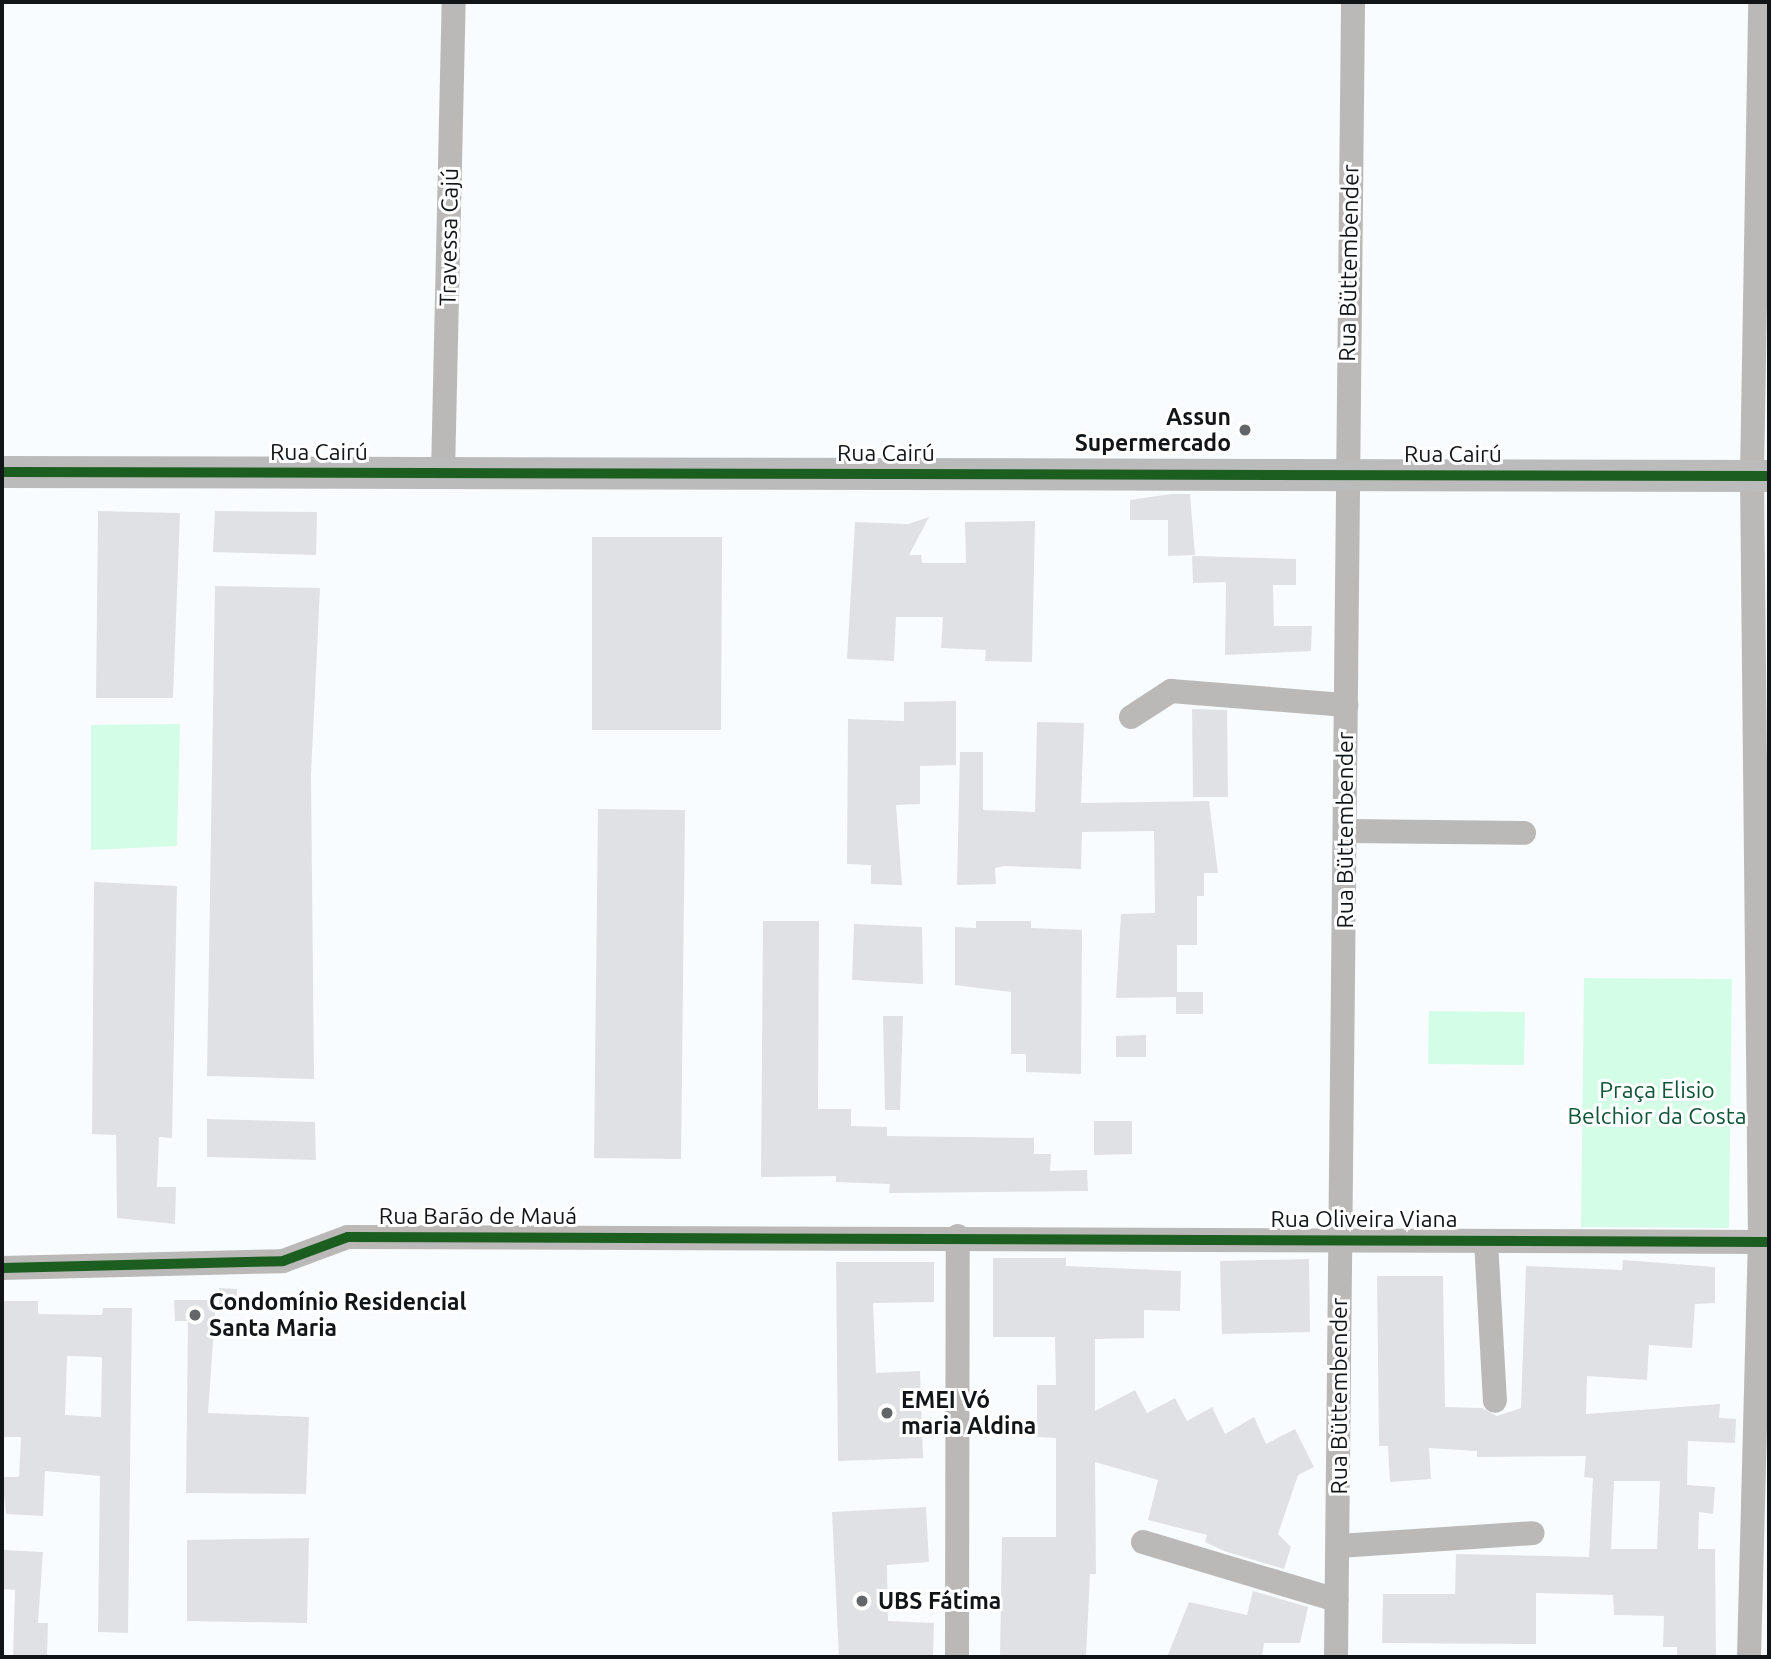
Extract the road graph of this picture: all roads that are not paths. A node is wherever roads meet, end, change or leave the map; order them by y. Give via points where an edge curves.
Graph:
1 (454, 2) edge
2 (1353, 2) edge
3 (1759, 2) edge
4 (2, 472) edge
5 (443, 473) junction
6 (1346, 475) junction
7 (1761, 475) edge
8 (1346, 705) junction
9 (1131, 717) dead end
10 (1345, 831) junction
11 (1524, 833) dead end
12 (958, 1236) junction
13 (1340, 1241) junction
14 (1486, 1241) junction
15 (1765, 1242) edge
16 (2, 1268) edge
17 (1494, 1401) dead end
18 (1533, 1533) dead end
19 (1143, 1542) dead end
20 (1339, 1546) junction
21 (1336, 1600) junction
22 (957, 1657) edge
23 (1336, 1657) edge
24 (1749, 1657) edge

1 - 5 street, Travessa Cajú
2 - 6 street, Rua Büttembender
3 - 7 street
4 - 5 main road, Rua Cairú
5 - 6 main road, Rua Cairú
6 - 7 main road, Rua Cairú
6 - 8 street, Rua Büttembender
7 - 15 street
8 - 9 street via 1171,691
8 - 10 street, Rua Büttembender
10 - 11 street
10 - 13 street, Rua Büttembender
12 - 13 street, Rua Oliveira Viana
12 - 16 street, Rua Barão de Mauá via 348,1237 283,1261
12 - 22 street
13 - 14 street, Rua Oliveira Viana
13 - 20 street, Rua Büttembender
14 - 15 street, Rua Oliveira Viana
14 - 17 street
15 - 24 street
18 - 20 street
19 - 21 street
20 - 21 street, Rua Büttembender
21 - 23 street, Rua Büttembender

